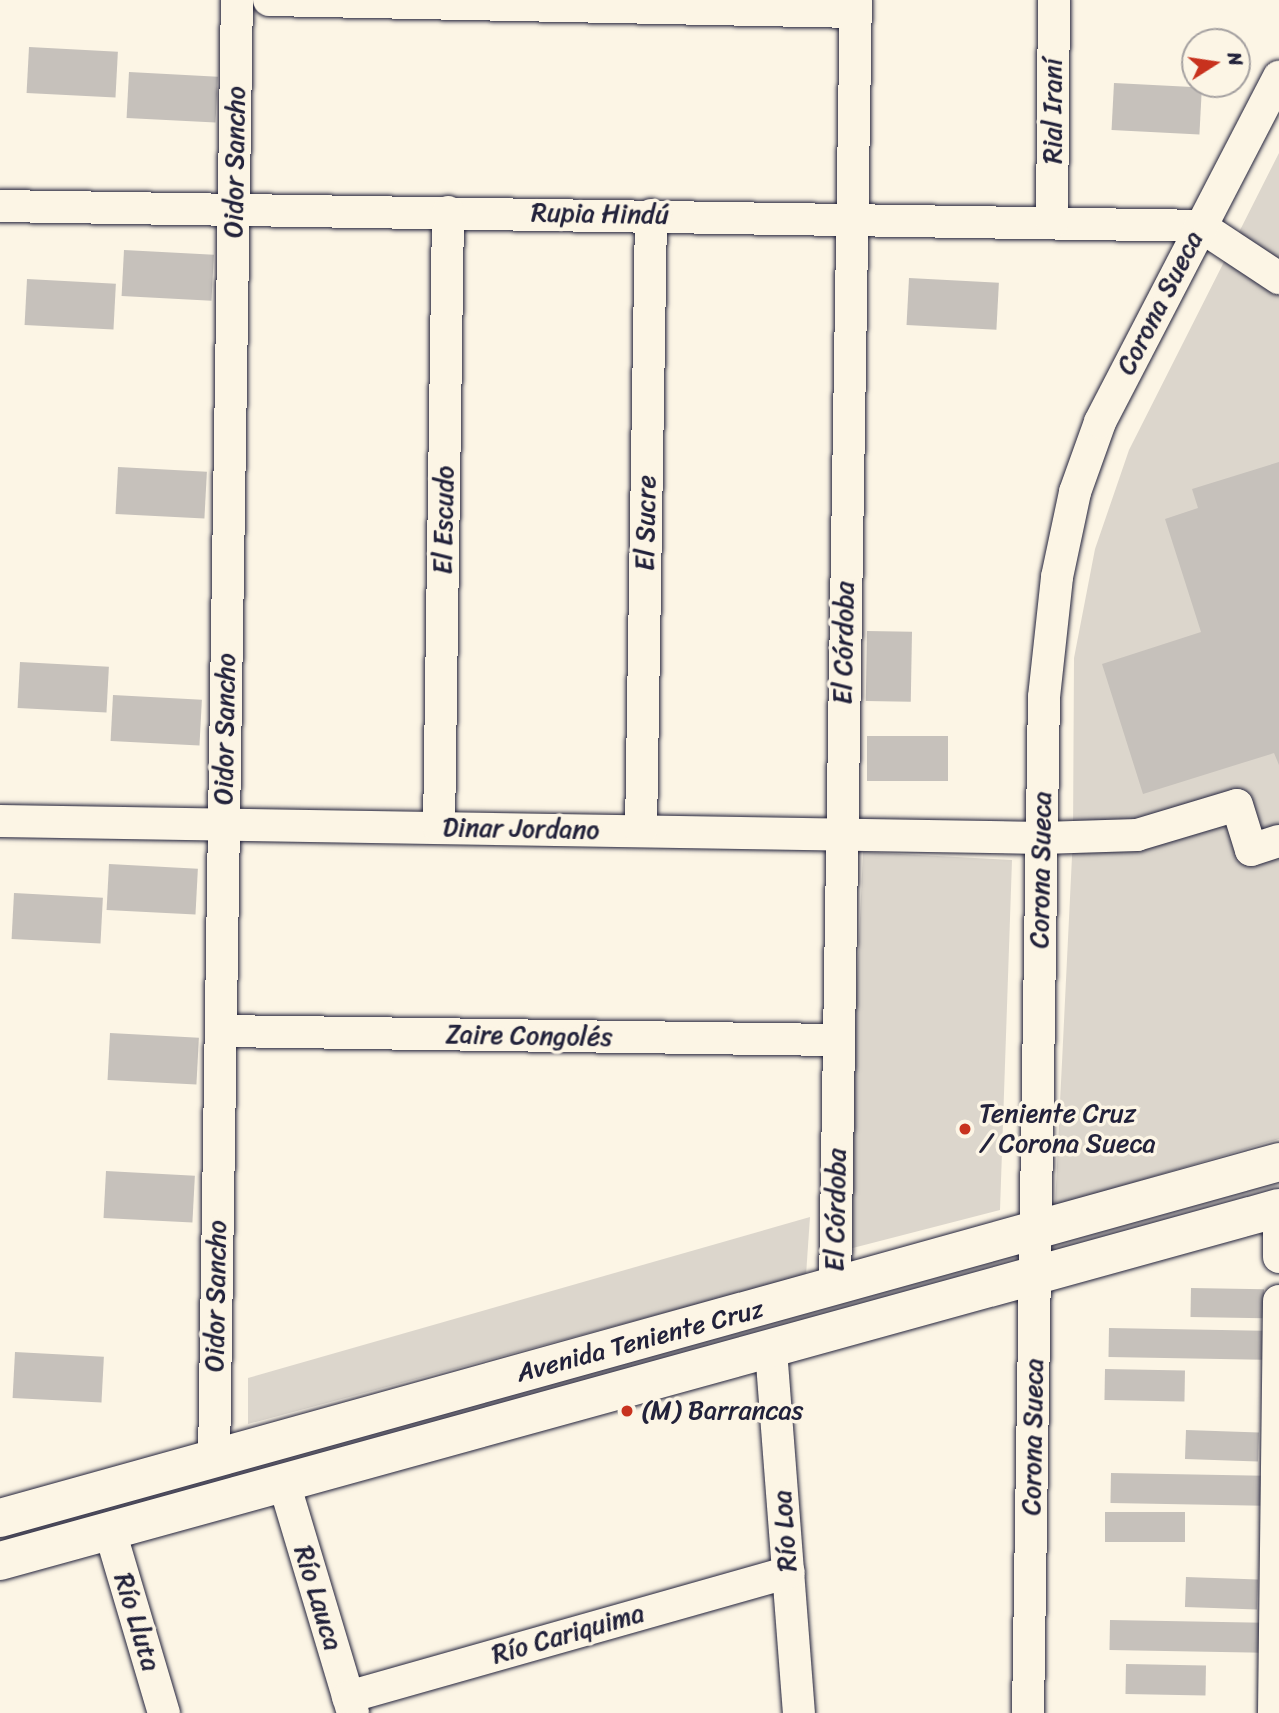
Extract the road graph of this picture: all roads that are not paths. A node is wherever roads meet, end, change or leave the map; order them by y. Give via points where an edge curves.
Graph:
1 (237, 0) edge
2 (269, 0) edge
3 (1054, 0) edge
4 (855, 6) edge
5 (1279, 77) edge
6 (0, 206) edge
7 (234, 208) junction
8 (448, 212) junction
9 (651, 215) junction
10 (852, 219) junction
11 (1052, 223) junction
12 (1200, 226) junction
13 (1279, 278) edge
14 (0, 821) edge
15 (224, 824) junction
16 (439, 828) junction
17 (641, 831) junction
18 (841, 835) junction
19 (1042, 838) junction
20 (1279, 841) edge
21 (220, 1031) junction
22 (838, 1040) junction
23 (1279, 1162) edge
24 (1279, 1208) edge
25 (1035, 1232) junction
26 (1279, 1257) edge
27 (1035, 1278) junction
28 (835, 1287) junction
29 (1279, 1301) edge
30 (771, 1350) junction
31 (214, 1459) junction
32 (284, 1483) junction
33 (0, 1518) edge
34 (110, 1531) junction
35 (0, 1561) edge
36 (789, 1572) junction
37 (350, 1705) edge
38 (164, 1713) edge
39 (799, 1713) edge
40 (1028, 1713) edge
41 (1274, 1713) edge

1 - 7 street, Oidor Sancho
2 - 4 street
3 - 11 street, Rial Iraní
4 - 10 street, El Córdoba
5 - 12 street, Corona Sueca
6 - 7 street, Rupia Hindú
7 - 8 street, Rupia Hindú
7 - 15 street, Oidor Sancho
8 - 9 street, Rupia Hindú
8 - 16 street, El Escudo
9 - 10 street, Rupia Hindú
9 - 17 street, El Sucre
10 - 11 street, Rupia Hindú
10 - 18 street, El Córdoba
11 - 12 street, Rupia Hindú
12 - 13 street
12 - 19 street, Corona Sueca via 1100,422 1076,492 1049,637
14 - 15 street, Dinar Jordano
15 - 16 street, Dinar Jordano
15 - 21 street, Oidor Sancho
16 - 17 street, Dinar Jordano
17 - 18 street, Dinar Jordano
18 - 19 street, Dinar Jordano
18 - 22 street, El Córdoba
19 - 20 street, Dinar Jordano via 1137,835 1237,805 1251,850
19 - 25 street, Corona Sueca
21 - 22 street, Zaire Congolés
21 - 31 street, Oidor Sancho
22 - 28 street, El Córdoba
23 - 25 main road, Avenida Teniente Cruz
24 - 26 street
24 - 27 main road, Avenida Teniente Cruz
25 - 27 street, Corona Sueca
25 - 28 main road, Avenida Teniente Cruz
27 - 30 main road, Avenida Teniente Cruz
27 - 40 street, Corona Sueca
28 - 31 main road, Avenida Teniente Cruz
29 - 41 street
30 - 32 main road, Avenida Teniente Cruz
30 - 36 street, Río Loa
31 - 33 main road, Avenida Teniente Cruz
32 - 34 main road, Avenida Teniente Cruz
32 - 37 street, Río Lauca
34 - 35 main road, Avenida Teniente Cruz
34 - 38 street, Río Lluta
36 - 37 street, Río Cariquima
36 - 39 street, Río Loa

